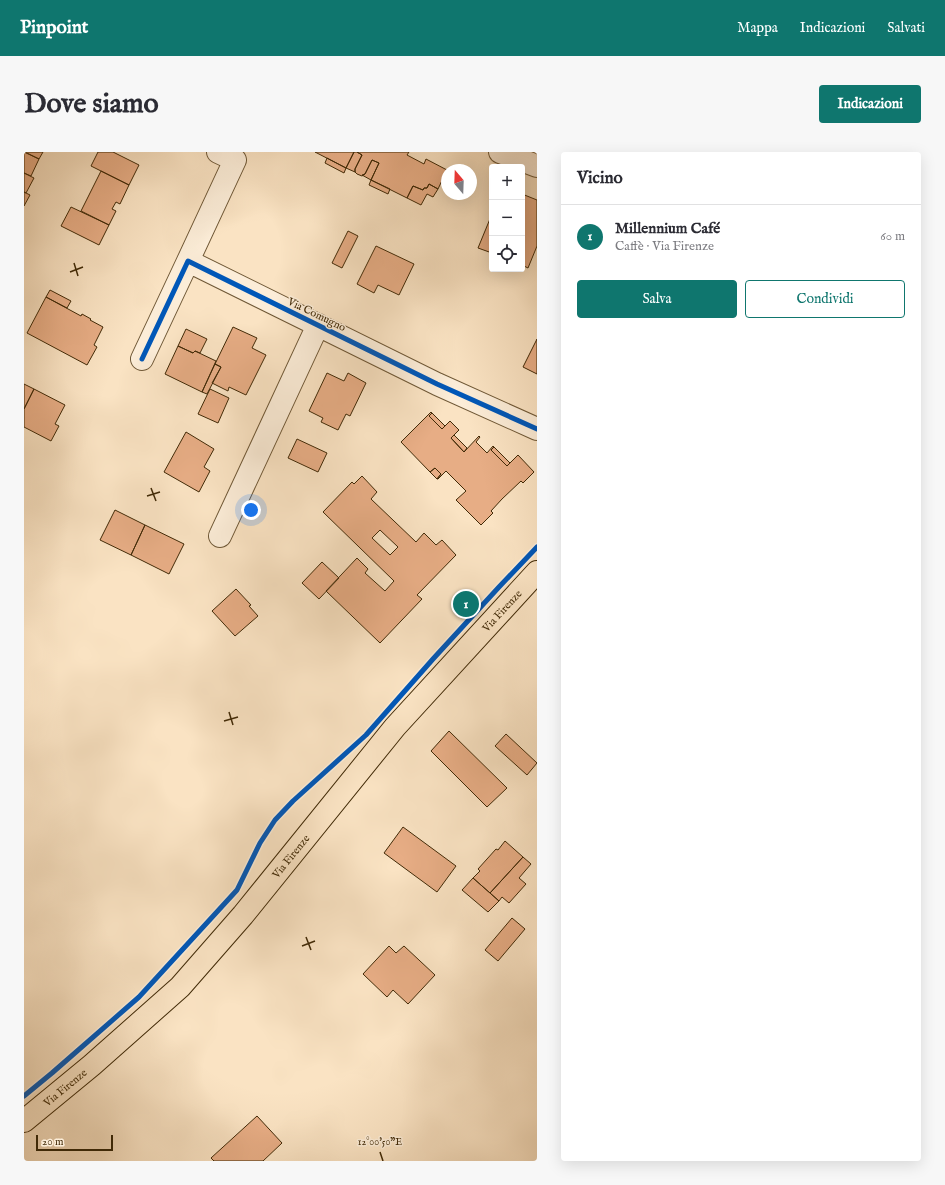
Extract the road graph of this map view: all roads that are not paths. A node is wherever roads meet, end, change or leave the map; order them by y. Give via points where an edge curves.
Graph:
1 (500, 152) edge
2 (231, 155) edge
3 (537, 166) edge
4 (188, 261) junction
5 (318, 325) junction
6 (142, 359) dead end
7 (537, 429) edge
8 (220, 536) dead end
9 (537, 572) edge
10 (24, 1121) edge

1 - 3 street
2 - 4 street
4 - 5 street, Via Comugno
4 - 6 street
5 - 7 street, Via Comugno via 437,384
5 - 8 street, Via Comugno
9 - 10 main road, Via Firenze via 395,727 243,915 180,987

